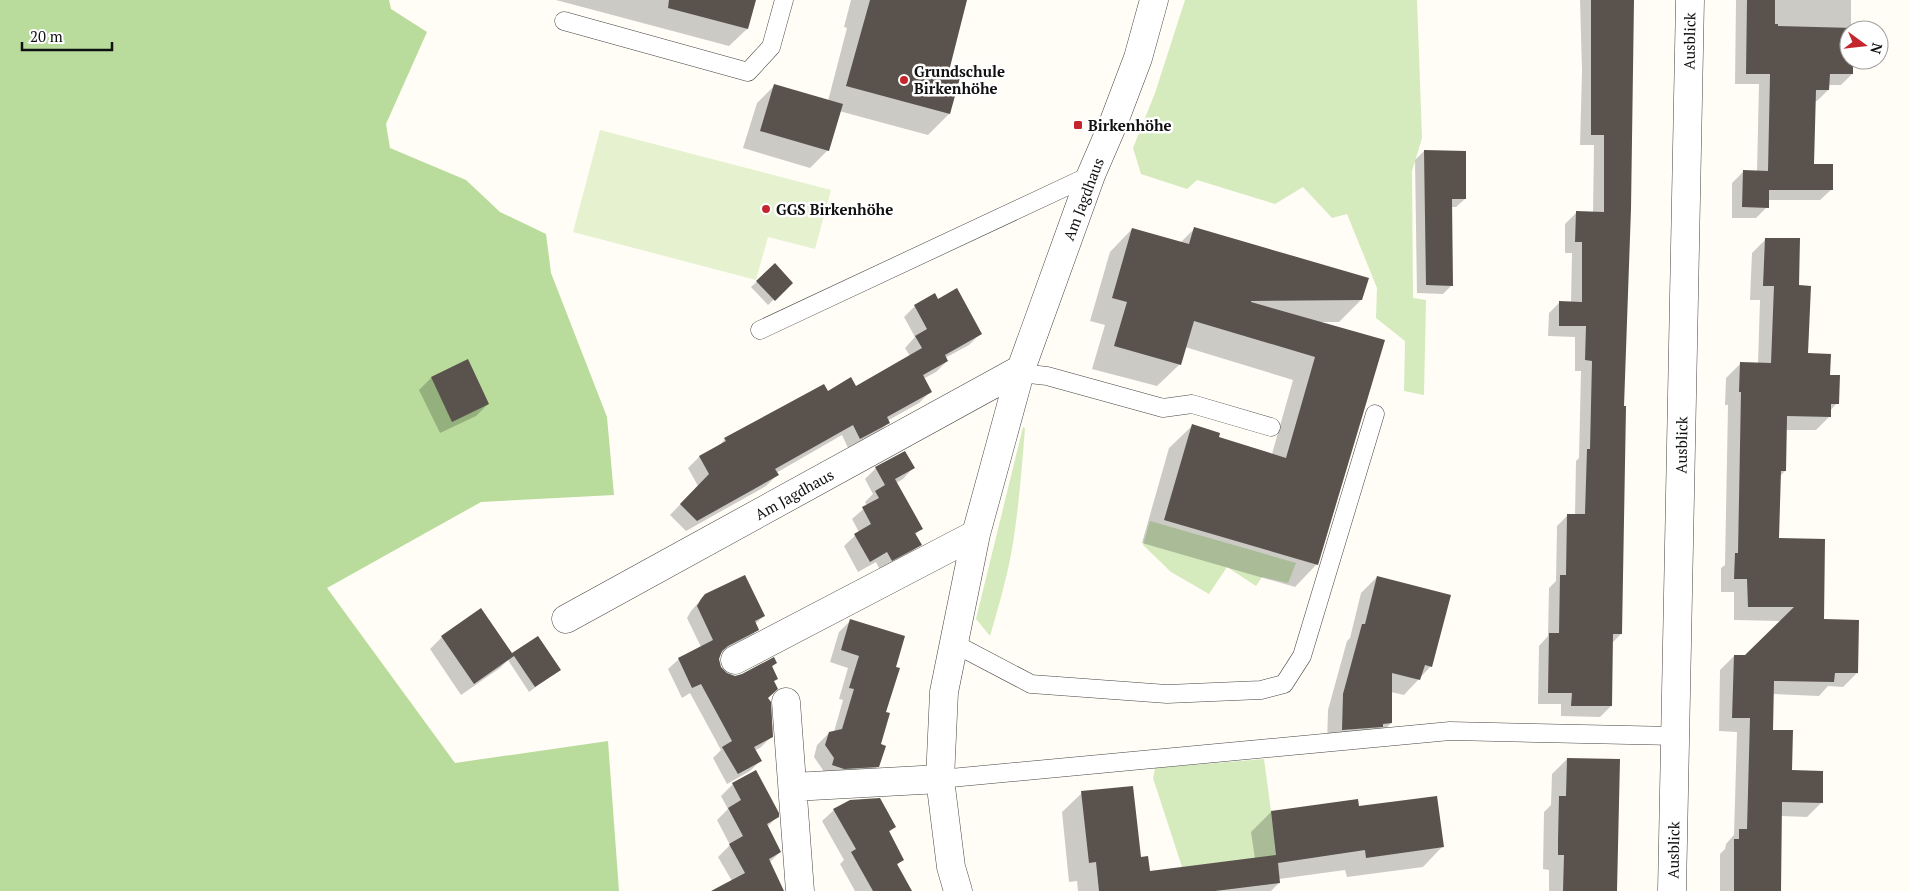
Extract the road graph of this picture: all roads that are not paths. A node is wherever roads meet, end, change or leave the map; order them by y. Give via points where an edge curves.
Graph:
1 (784, 0) edge
2 (1154, 0) edge
3 (1690, 0) edge
4 (564, 22) dead end
5 (1091, 175) junction
6 (760, 330) dead end
7 (1020, 371) junction
8 (1375, 414) dead end
9 (1271, 427) dead end
10 (976, 534) junction
11 (566, 619) dead end
12 (955, 644) junction
13 (735, 660) dead end
14 (786, 702) dead end
15 (1675, 736) junction
16 (940, 779) junction
17 (793, 787) junction
18 (800, 891) edge
19 (958, 891) edge
20 (1672, 891) edge

1 - 4 lane via 771,47 748,72
2 - 5 street, Am Jagdhaus via 1138,58
3 - 15 street, Ausblick
5 - 6 lane
5 - 7 street, Am Jagdhaus
7 - 9 lane via 1163,408 1192,404
7 - 10 street, Am Jagdhaus
7 - 11 street, Am Jagdhaus
8 - 12 lane via 1302,656 1284,684 1261,690 1167,694 1031,684
10 - 12 street, Am Jagdhaus
10 - 13 street
12 - 16 street, Am Jagdhaus via 944,692
14 - 17 street
15 - 16 lane via 1450,731
15 - 20 street, Ausblick
16 - 17 street
16 - 19 street, Am Jagdhaus via 951,867
17 - 18 street

